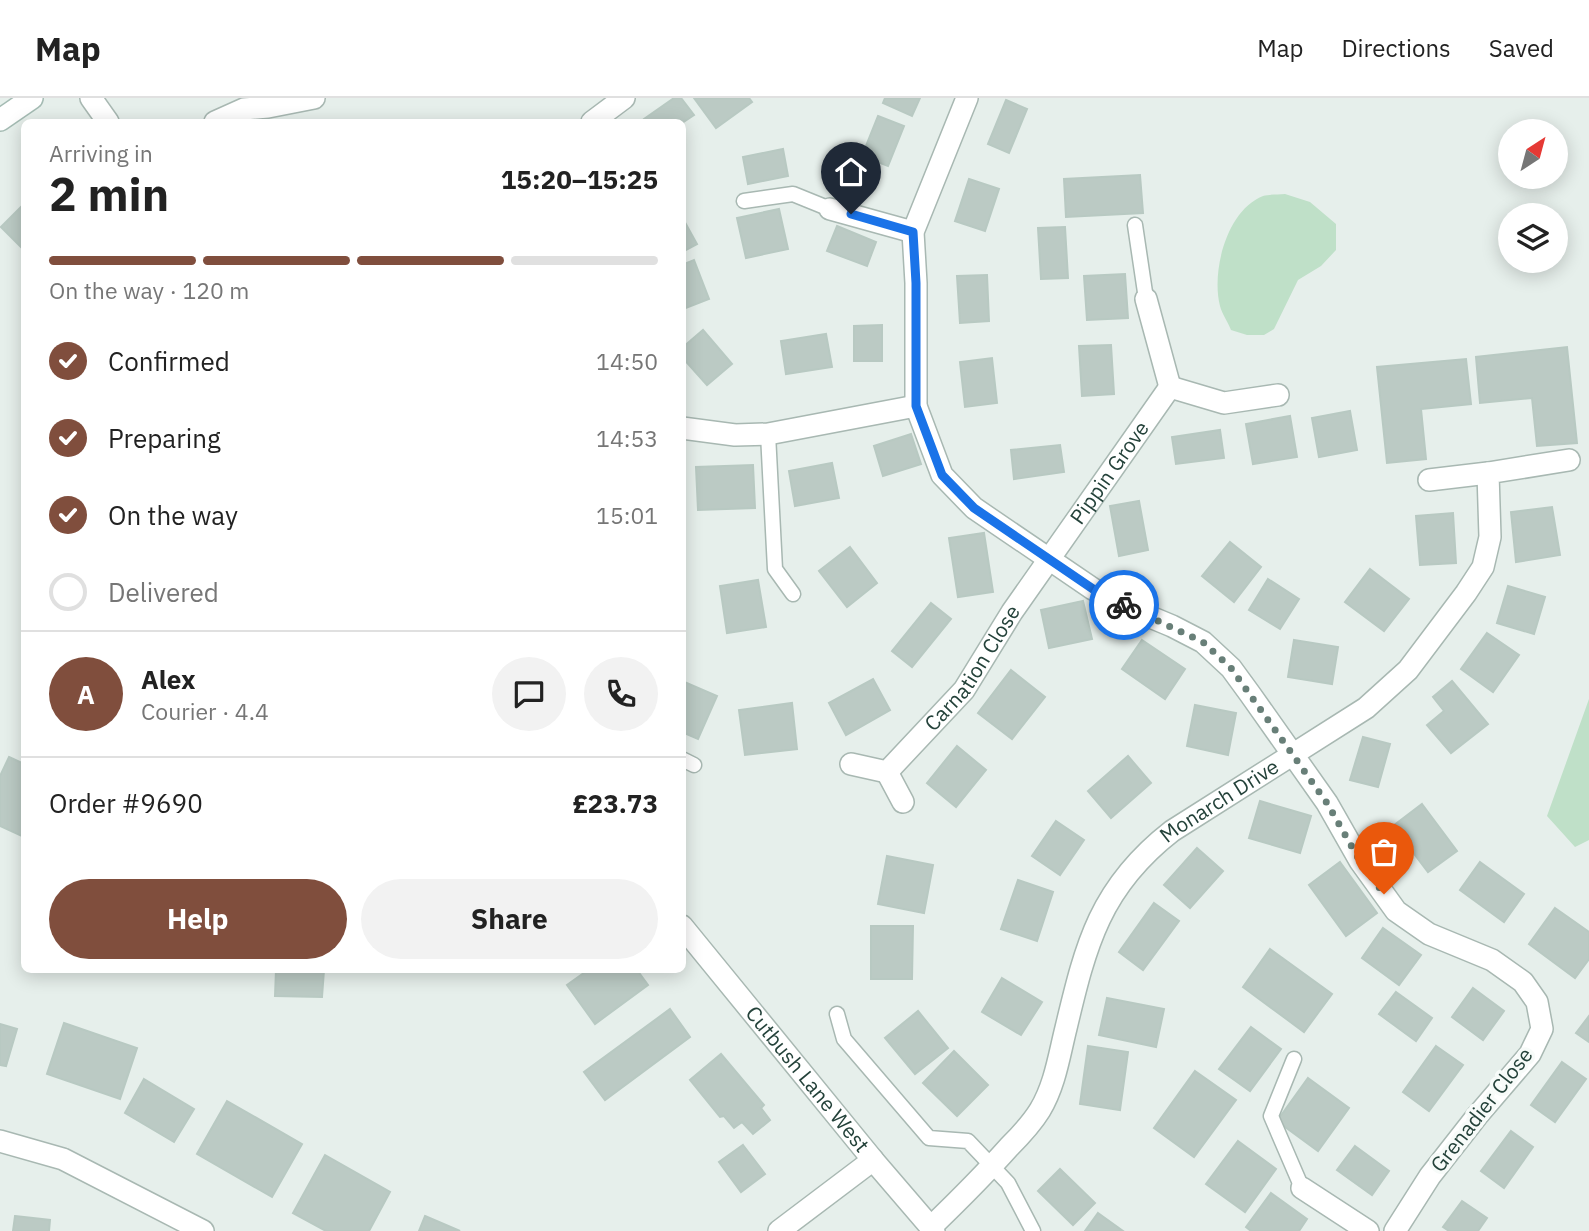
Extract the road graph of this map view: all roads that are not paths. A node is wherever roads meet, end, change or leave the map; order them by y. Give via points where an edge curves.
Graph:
1 (32, 98) edge
2 (91, 98) edge
3 (314, 98) edge
4 (624, 98) edge
5 (967, 98) edge
6 (106, 119) edge
7 (222, 119) edge
8 (596, 119) edge
9 (0, 120) edge
10 (744, 201) dead end
11 (830, 209) joint
12 (1135, 225) dead end
13 (913, 232) junction
14 (1146, 299) joint
15 (1170, 387) junction
16 (1278, 395) dead end
17 (916, 406) junction
18 (686, 429) edge
19 (768, 434) junction
20 (1569, 460) dead end
21 (1488, 473) junction
22 (1429, 480) dead end
23 (1050, 559) junction
24 (793, 594) dead end
25 (1294, 755) junction
26 (851, 764) dead end
27 (887, 772) junction
28 (903, 802) dead end
29 (686, 931) edge
30 (836, 1014) dead end
31 (1294, 1059) dead end
32 (0, 1141) edge
33 (873, 1160) junction
34 (992, 1166) junction
35 (1302, 1188) joint
36 (932, 1229) edge
37 (203, 1231) edge
38 (779, 1231) edge
39 (1033, 1231) edge
40 (1368, 1231) edge
41 (1395, 1231) edge

1 - 9 street
2 - 6 street
3 - 7 street via 244,109
4 - 8 street
5 - 13 street
10 - 11 lane via 793,194
11 - 13 street
12 - 14 lane
13 - 17 street
14 - 15 street
15 - 16 street via 1224,403
15 - 23 street, Pippin Grove
17 - 19 street
17 - 23 street, Grenadier Close via 942,475 974,508
18 - 19 street
19 - 24 lane via 775,569
20 - 21 street
21 - 22 street
21 - 25 street, Monarch Drive via 1490,537 1483,567 1466,593 1408,670 1366,708
23 - 25 street, Grenadier Close via 1093,589 1203,642 1231,668
23 - 27 street, Carnation Close via 964,690
25 - 34 street, Monarch Drive via 1172,831 1146,851 1113,892 1094,926 1053,1082 1040,1110
25 - 41 street, Grenadier Close via 1396,911 1429,934 1492,960 1523,982 1538,1002 1542,1029 1530,1054 1430,1176
26 - 27 street
27 - 28 street
29 - 33 street, Cutbush Lane West
30 - 34 lane via 844,1039 929,1138 968,1141
31 - 35 lane via 1271,1116
32 - 37 street via 63,1159
33 - 36 street, Cutbush Lane West
33 - 38 street
34 - 36 street, Monarch Drive
34 - 39 lane via 1008,1183
35 - 40 street

